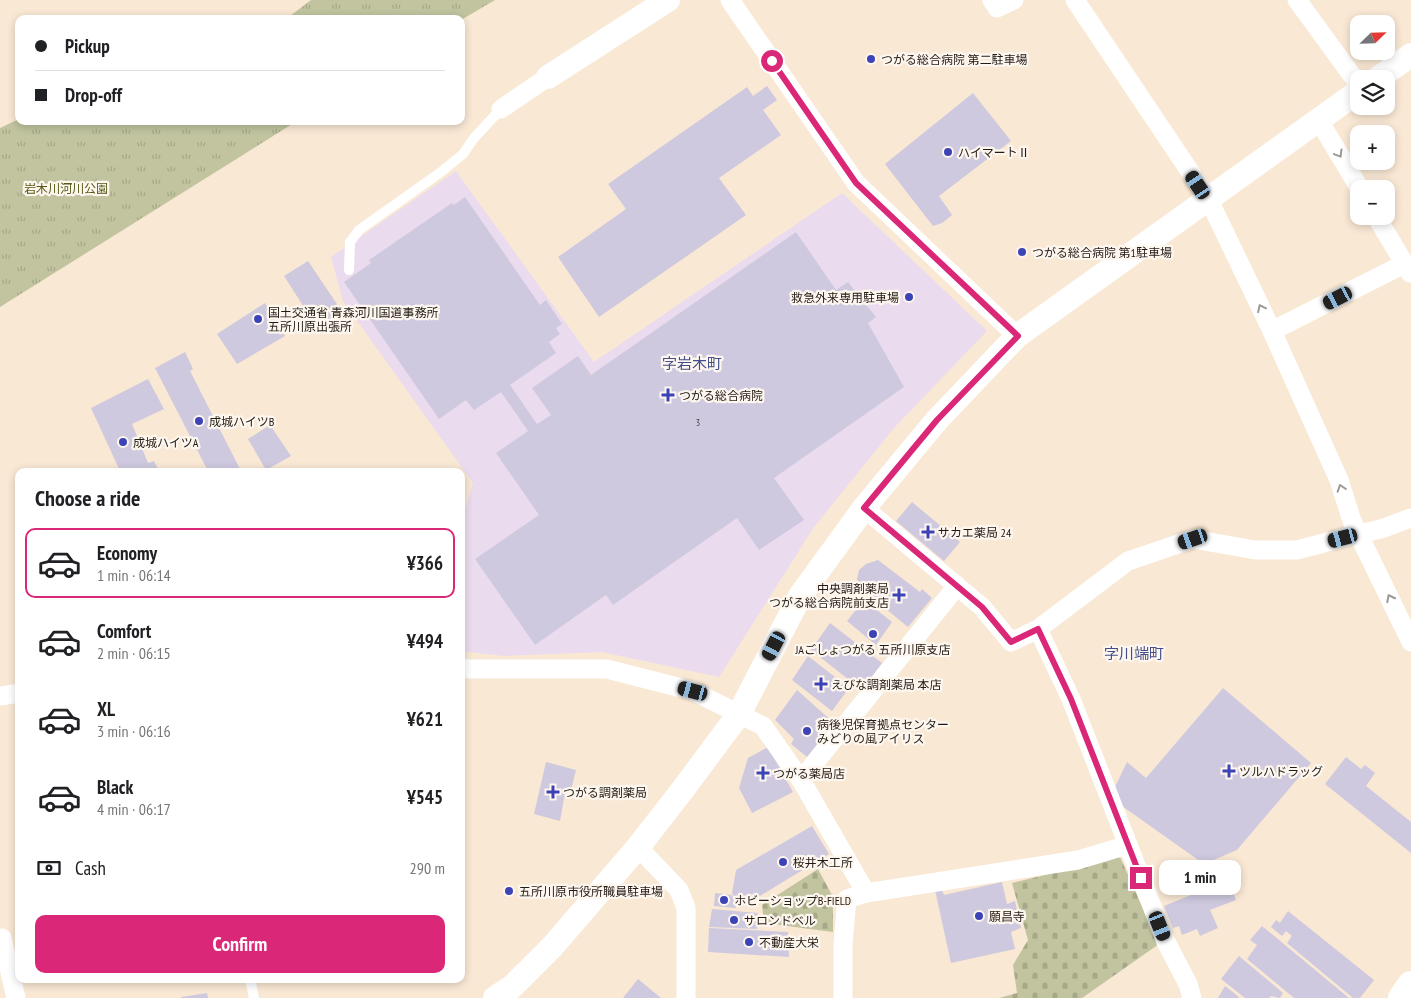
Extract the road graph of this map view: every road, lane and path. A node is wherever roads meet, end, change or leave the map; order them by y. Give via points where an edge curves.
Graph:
1 (668, 0) edge
2 (730, 0) edge
3 (992, 0) edge
4 (1014, 0) edge
5 (1075, 0) edge
6 (1297, 0) edge
7 (1411, 55) edge
8 (1390, 70) edge
9 (1350, 73) edge
10 (548, 77) joint
11 (1350, 97) edge
12 (501, 109) joint
13 (1318, 119) junction
14 (1355, 180) edge
15 (1209, 200) junction
16 (1381, 225) edge
17 (1408, 269) edge
18 (349, 270) dead end
19 (1272, 331) junction
20 (1018, 336) junction
21 (864, 508) junction
22 (1411, 518) edge
23 (1358, 534) junction
24 (957, 586) junction
25 (1038, 629) junction
26 (1411, 642) edge
27 (465, 669) edge
28 (15, 694) edge
29 (0, 696) edge
30 (738, 714) junction
31 (801, 780) junction
32 (1128, 845) junction
33 (638, 847) junction
34 (866, 893) junction
35 (2, 938) dead end
36 (251, 983) edge
37 (512, 994) edge
38 (16, 998) edge
39 (254, 998) edge
40 (686, 998) edge
41 (843, 998) edge
42 (1192, 998) edge

1 - 10 street
2 - 20 street via 856,183
3 - 4 street via 997,8
5 - 15 street
6 - 9 street
7 - 8 street
10 - 12 street
11 - 13 street
12 - 18 lane via 463,154 359,230 350,242
13 -> 14 street
13 - 15 street
19 -> 15 street
15 - 20 street
16 - 17 street
17 - 19 street
23 -> 19 street via 1339,480
20 - 21 street via 937,420
21 - 24 street
21 - 30 street via 800,596
22 - 23 street via 1381,530
23 - 25 street via 1297,550 1255,550 1193,539 1128,561
26 -> 23 street
24 - 25 street via 982,607 1011,642
24 - 31 street
25 - 32 street via 1071,699
27 - 30 street via 606,669 693,691
28 - 29 street
30 - 31 street via 763,726
30 - 33 street
31 - 34 street
32 - 34 street via 1078,860
32 - 42 street
33 - 37 street
33 - 40 street via 679,890 686,908
34 - 41 street via 847,899
35 - 38 street
36 - 39 lane

